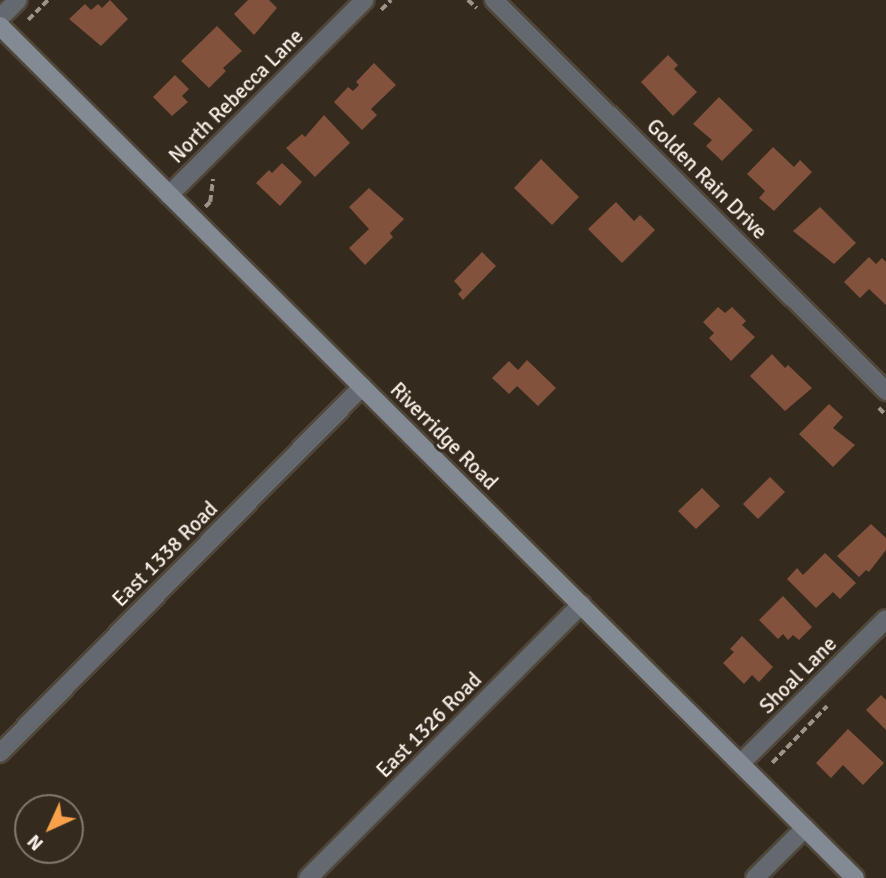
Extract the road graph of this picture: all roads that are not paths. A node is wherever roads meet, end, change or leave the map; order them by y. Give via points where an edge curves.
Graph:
1 (18, 0) edge
2 (365, 0) edge
3 (495, 0) edge
4 (0, 18) edge
5 (0, 26) edge
6 (169, 195) junction
7 (362, 387) junction
8 (886, 391) edge
9 (582, 604) junction
10 (886, 619) edge
11 (0, 753) edge
12 (741, 763) junction
13 (806, 828) junction
14 (308, 878) edge
15 (755, 878) edge
16 (855, 878) edge

1 - 4 street
2 - 6 street, North Rebecca Lane
3 - 8 street, Golden Rain Drive
5 - 6 street, Riverridge Road
6 - 7 street, Riverridge Road
7 - 9 street, Riverridge Road
7 - 11 street, East 1338 Road
9 - 12 street, Riverridge Road
9 - 14 street, East 1326 Road
10 - 12 street, Shoal Lane
12 - 13 street, Riverridge Road
13 - 15 street
13 - 16 street, Riverridge Road

